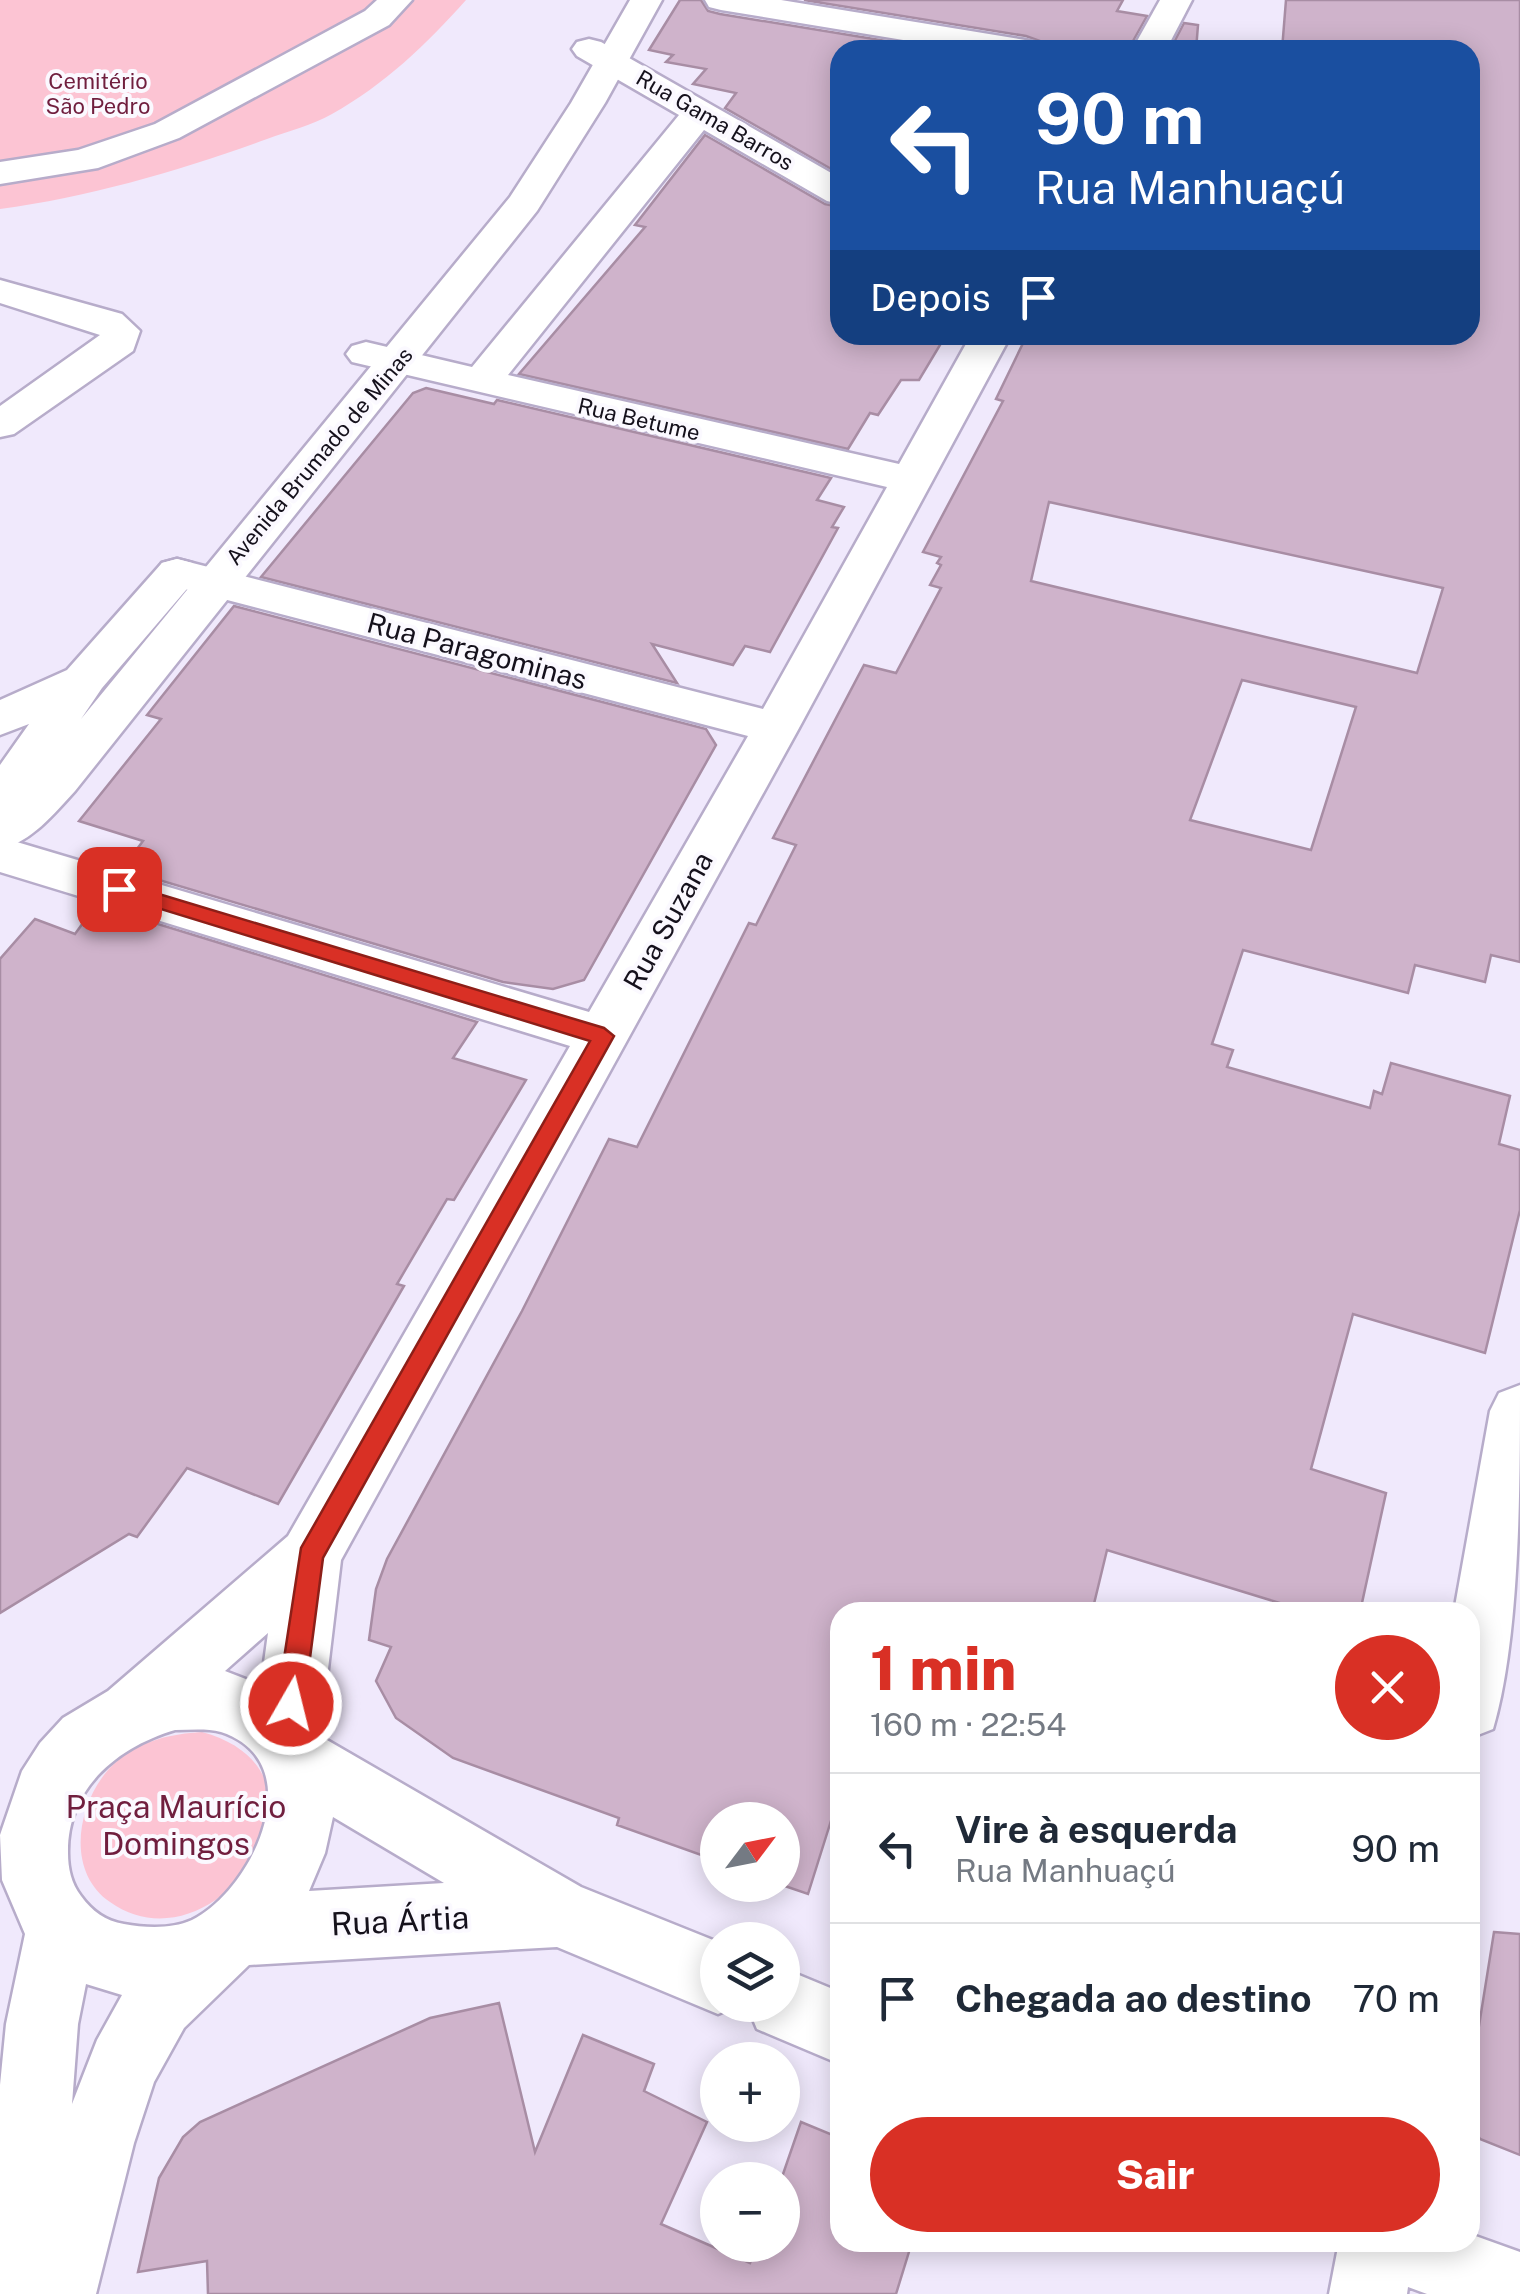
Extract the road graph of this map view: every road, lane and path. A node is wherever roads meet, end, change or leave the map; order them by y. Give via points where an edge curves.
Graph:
1 (396, 0) edge
2 (613, 0) edge
3 (646, 0) edge
4 (721, 0) edge
5 (1176, 0) edge
6 (964, 40) edge
7 (1154, 40) edge
8 (599, 54) junction
9 (700, 112) junction
10 (0, 173) edge
11 (830, 187) edge
12 (0, 291) edge
13 (43, 303) junction
14 (0, 334) edge
15 (986, 345) edge
16 (382, 358) junction
17 (480, 383) junction
18 (0, 425) edge
19 (912, 480) junction
20 (195, 578) junction
21 (86, 677) junction
22 (0, 720) edge
23 (776, 728) junction
24 (0, 802) edge
25 (0, 833) edge
26 (0, 854) edge
27 (604, 1036) junction
28 (1520, 1410) edge
29 (1513, 1492) edge
30 (310, 1556) junction
31 (1480, 1657) edge
32 (132, 1711) junction
33 (291, 1750) junction
34 (558, 1912) junction
35 (36, 1920) edge
36 (230, 1940) junction
37 (700, 1971) edge
38 (800, 2011) edge
39 (830, 2024) edge
40 (1376, 2252) edge
41 (1417, 2252) edge
42 (1520, 2291) edge
43 (37, 2294) edge
44 (57, 2294) edge
45 (1368, 2294) edge

1 - 10 street via 377,18 166,131 85,160
2 - 8 street
3 - 8 street
4 - 6 street
5 - 7 street
8 - 9 street, Rua Gama Barros
8 - 16 street, Avenida Brumado de Minas via 588,103 524,203
9 - 11 street, Rua Gama Barros
9 - 17 street
12 - 13 street
13 - 14 street
13 - 18 street via 108,322 120,331 118,343
15 - 19 street, Rua Suzana
16 - 17 street, Rua Betume
16 - 20 street, Avenida Brumado de Minas
17 - 19 street, Rua Betume
19 - 23 street, Rua Suzana
20 - 21 street, Avenida Brumado de Minas
20 - 23 street, Rua Paragominas
20 - 25 street, Avenida Brumado de Minas via 58,779
21 - 22 street
21 - 24 street, Avenida Brumado de Minas
23 - 27 street, Rua Suzana
26 - 27 street
27 - 30 street, Rua Suzana
28 - 29 street
29 - 31 street
30 - 32 street, Rua Suzana
30 - 33 street, Rua Suzana
32 - 33 street via 175,1699 218,1700 256,1715
32 - 35 street via 90,1737 57,1774 37,1818
33 - 34 street, Rua Ártia
33 - 36 street via 301,1801 295,1846 274,1891
34 - 36 street, Rua Ártia
34 - 37 street, Rua Ártia
35 - 36 street via 93,1953 131,1964 174,1963
35 - 43 street via 42,2024 34,2116
36 - 44 street via 159,2003 132,2048 113,2093
38 - 39 street
40 - 45 street
41 - 42 street

